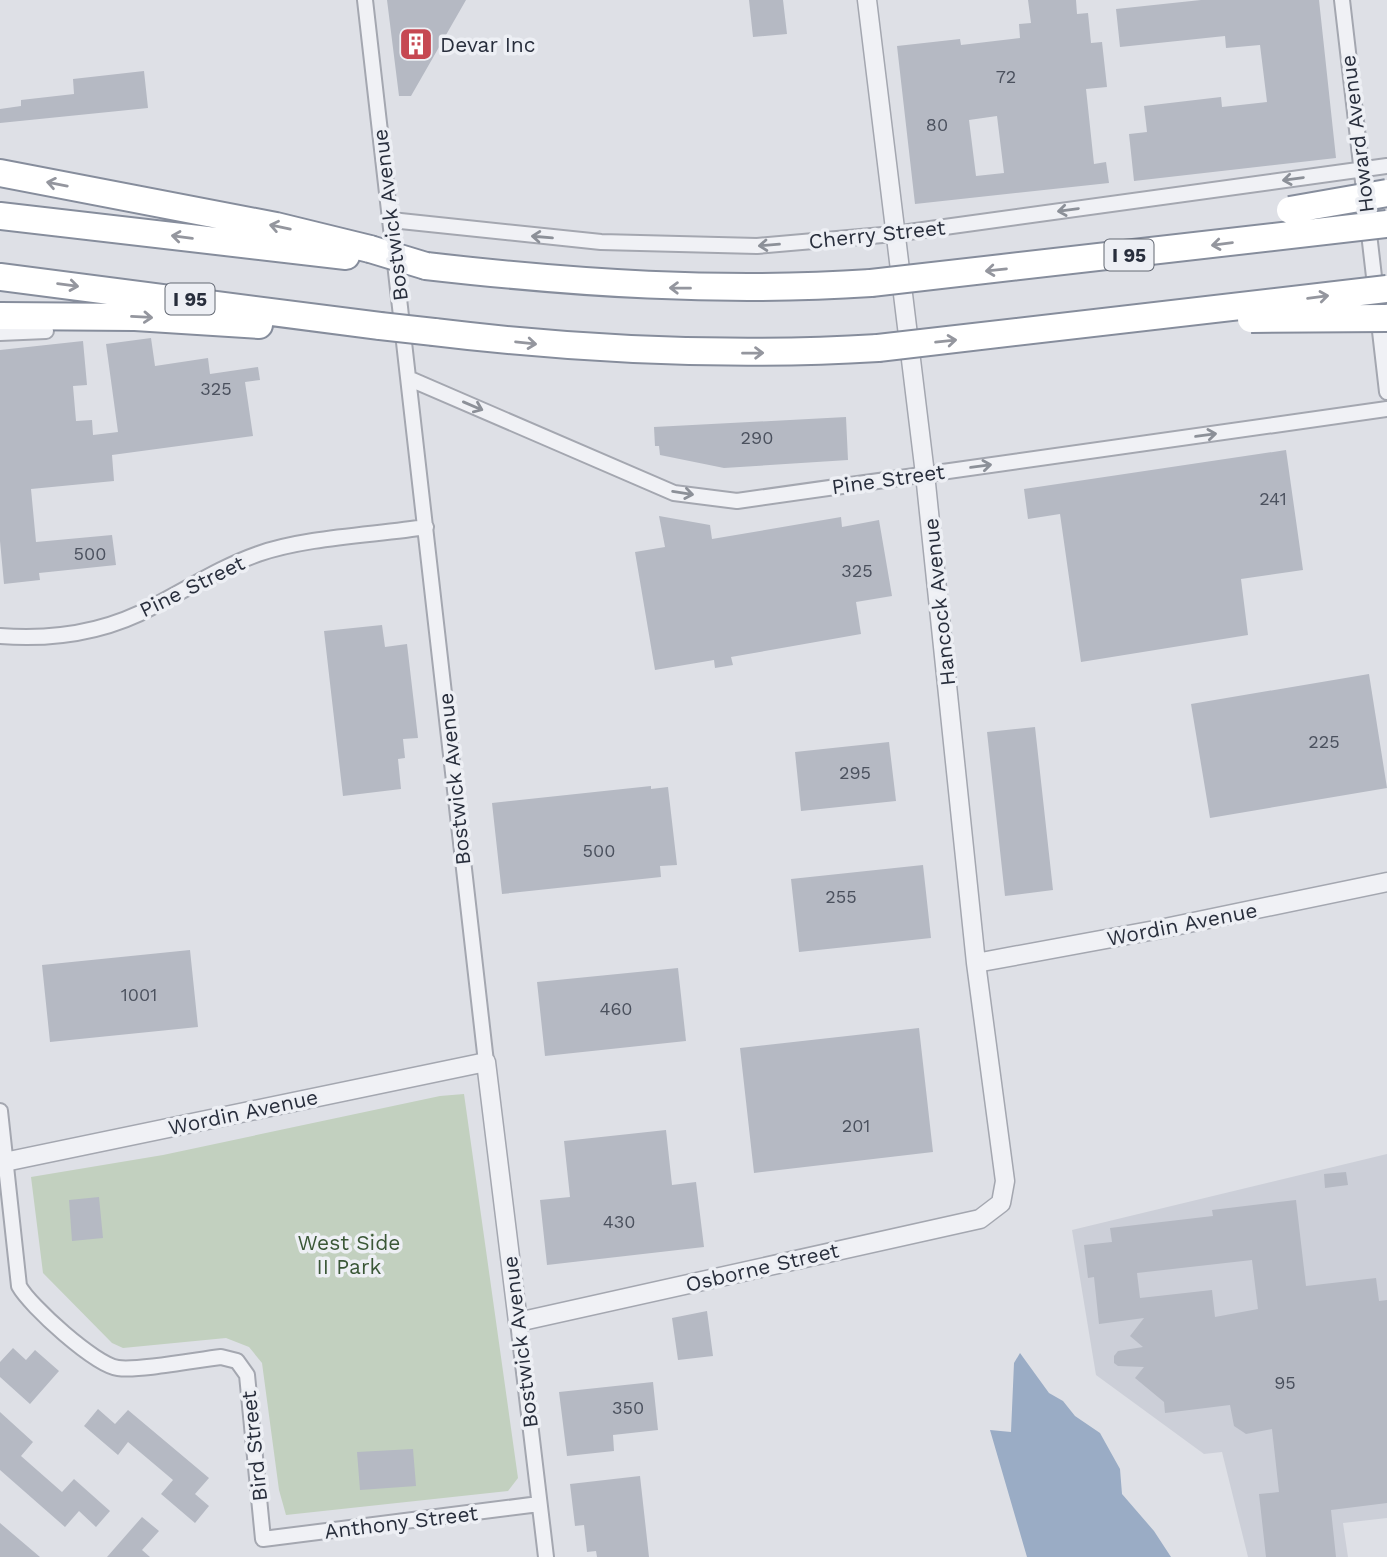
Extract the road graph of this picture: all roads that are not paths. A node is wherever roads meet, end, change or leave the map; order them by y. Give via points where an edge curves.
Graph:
1 (365, 0) edge
2 (867, 0) edge
3 (1342, 0) edge
4 (1387, 166) edge
5 (1361, 170) junction
6 (0, 173) edge
7 (1387, 193) edge
8 (0, 216) edge
9 (391, 220) junction
10 (1387, 223) edge
11 (894, 234) junction
12 (1266, 239) junction
13 (371, 254) junction
14 (0, 278) edge
15 (1387, 289) edge
16 (0, 316) edge
17 (1148, 318) junction
18 (1387, 318) edge
19 (380, 326) junction
20 (46, 331) dead end
21 (0, 333) edge
22 (410, 379) junction
23 (1387, 392) edge
24 (1387, 410) edge
25 (925, 474) junction
26 (426, 527) junction
27 (0, 636) edge
28 (1387, 882) edge
29 (976, 963) junction
30 (486, 1062) junction
31 (0, 1111) edge
32 (3, 1163) edge
33 (1001, 1203) joint
34 (518, 1322) junction
35 (539, 1504) junction
36 (263, 1539) joint
37 (546, 1557) edge

1 - 9 street, Bostwick Avenue
2 - 11 street, Hancock Avenue
3 - 5 street, Howard Avenue
4 - 5 street, Cherry Street
5 -> 11 street, Cherry Street
5 - 23 street, Howard Avenue
13 -> 6 highway via 276,226
7 - 12 highway, bridge via 1290,210
13 -> 8 highway
11 -> 9 street, Cherry Street via 757,246 660,245 544,238
9 - 22 street, Bostwick Avenue
10 - 12 highway, I 95, bridge
11 - 25 street, Hancock Avenue
12 -> 13 highway, I 95, bridge via 871,284 773,288 655,287 426,265
14 -> 19 highway, I 95
17 -> 15 highway, I 95, bridge
16 -> 19 highway
17 - 18 highway, bridge
19 -> 17 highway, I 95, bridge via 657,352 777,353 878,348
20 - 21 street
22 -> 25 street, Pine Street via 674,493 737,501
22 - 26 street, Bostwick Avenue
25 -> 24 street, Pine Street
25 - 29 street, Hancock Avenue
26 - 27 street, Pine Street via 262,552 106,626 52,637
26 - 30 street, Bostwick Avenue
28 - 29 street, Wordin Avenue
29 - 33 street, Hancock Avenue via 1005,1181
30 - 32 street, Wordin Avenue
30 - 34 street, Bostwick Avenue
31 - 32 street, Bird Street
32 - 36 street, Bird Street via 19,1286 27,1300 74,1341 117,1368 221,1357 237,1362 247,1375
33 - 34 street, Osborne Street via 980,1219
34 - 35 street, Bostwick Avenue
35 - 36 street, Anthony Street
35 - 37 street, Bostwick Avenue

